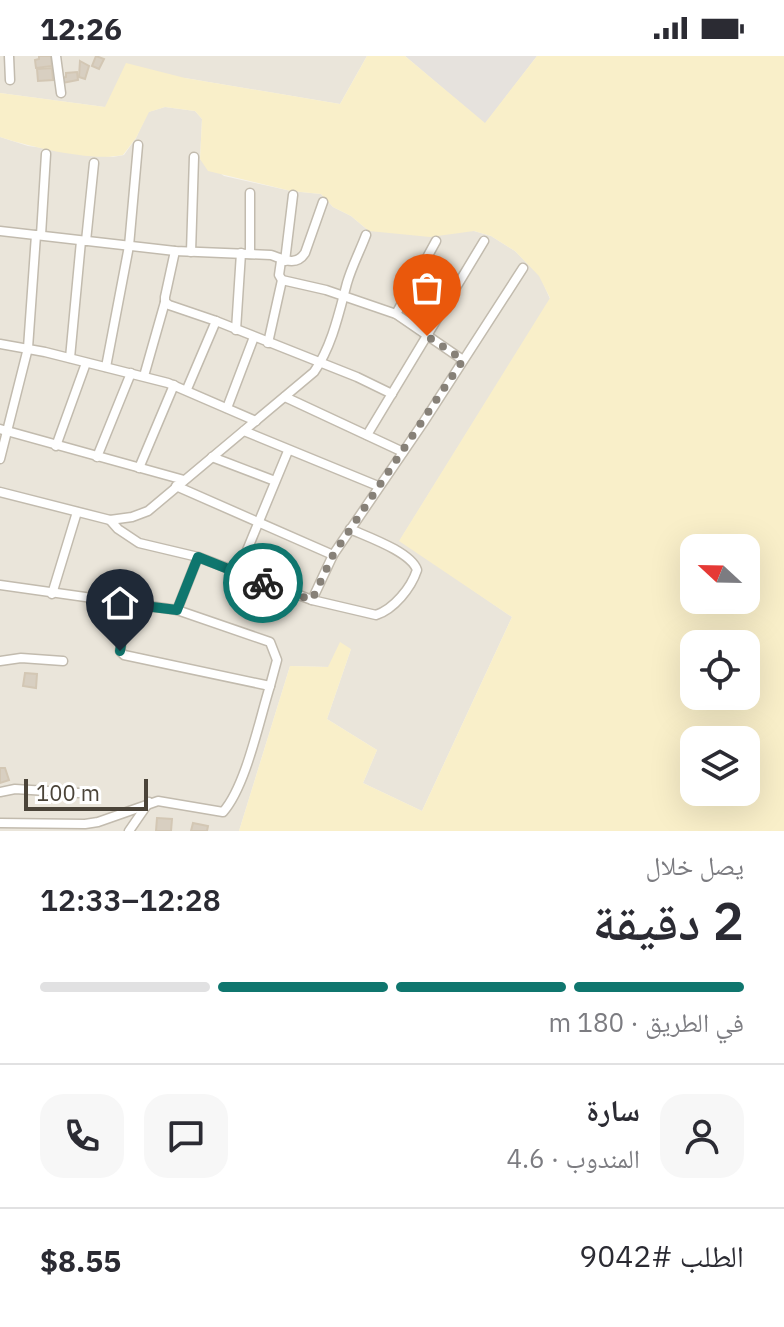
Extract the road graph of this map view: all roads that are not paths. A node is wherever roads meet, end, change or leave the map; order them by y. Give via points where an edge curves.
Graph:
1 (9, 56) edge
2 (56, 56) edge
3 (10, 80) dead end
4 (61, 93) dead end
5 (138, 145) dead end
6 (46, 154) dead end
7 (194, 157) dead end
8 (94, 163) dead end
9 (250, 193) dead end
10 (293, 195) dead end
11 (323, 202) dead end
12 (0, 231) edge
13 (39, 235) junction
14 (366, 235) dead end
15 (84, 241) junction
16 (436, 241) dead end
17 (484, 241) dead end
18 (129, 246) junction
19 (175, 251) junction
20 (191, 252) junction
21 (246, 254) junction
22 (283, 261) junction
23 (523, 268) dead end
24 (282, 280) junction
25 (345, 297) junction
26 (165, 302) junction
27 (396, 314) junction
28 (216, 321) junction
29 (236, 330) junction
30 (427, 336) junction
31 (254, 337) junction
32 (268, 343) junction
33 (0, 344) edge
34 (28, 348) junction
35 (70, 358) junction
36 (463, 360) junction
37 (321, 362) junction
38 (86, 363) junction
39 (106, 367) junction
40 (131, 373) junction
41 (144, 376) junction
42 (174, 385) junction
43 (187, 389) junction
44 (392, 394) junction
45 (285, 397) junction
46 (227, 408) junction
47 (256, 421) junction
48 (4, 430) edge
49 (244, 431) junction
50 (367, 435) junction
51 (56, 446) junction
52 (288, 451) junction
53 (403, 452) junction
54 (97, 457) junction
55 (212, 457) junction
56 (0, 459) edge
57 (139, 468) junction
58 (275, 481) junction
59 (180, 483) junction
60 (378, 486) junction
61 (0, 492) edge
62 (77, 512) junction
63 (110, 520) junction
64 (258, 523) junction
65 (350, 529) junction
66 (333, 555) junction
67 (198, 557) junction
68 (238, 572) junction
69 (0, 585) edge
70 (52, 594) junction
71 (312, 600) junction
72 (128, 604) junction
73 (177, 610) junction
74 (0, 661) edge
75 (63, 661) dead end
76 (270, 686) junction
77 (0, 792) edge
78 (79, 793) dead end
79 (149, 802) junction
80 (0, 823) edge
81 (129, 831) edge

1 - 3 street
2 - 4 street
5 - 18 street
6 - 13 street
7 - 20 street
8 - 15 street
9 - 21 street
10 - 22 street
11 - 22 street via 302,257
12 - 13 street
13 - 15 street
13 - 34 street
14 - 25 street
15 - 18 street
15 - 35 street
16 - 27 street
17 - 30 street
18 - 19 street
18 - 39 street
19 - 20 street
19 - 26 street
20 - 21 street
21 - 22 street
21 - 29 street
22 - 24 street
23 - 36 street
24 - 25 street
24 - 32 street
25 - 27 street
25 - 37 street
26 - 28 street
26 - 41 street
27 - 30 street
28 - 29 street
28 - 43 street
29 - 31 street
30 - 36 street
30 - 44 street
31 - 32 street
31 - 46 street
32 - 37 street
33 - 34 street
34 - 35 street
34 - 48 street
35 - 38 street
36 - 53 street
37 - 44 street
37 - 45 street
38 - 39 street
38 - 51 street
39 - 40 street
40 - 41 street
40 - 54 street
41 - 42 street
42 - 43 street
42 - 57 street
43 - 46 street
44 - 50 street
45 - 47 street
45 - 50 street
46 - 47 street
47 - 49 street
48 - 51 street
48 - 56 street
49 - 52 street
49 - 55 street
50 - 53 street
51 - 54 street
52 - 58 street
52 - 60 street
53 - 60 street
54 - 57 street
55 - 58 street
55 - 59 street
57 - 59 street
58 - 64 street
59 - 63 street via 148,511
59 - 64 street
60 - 65 street
61 - 62 street
62 - 63 street
62 - 70 street
63 - 67 street via 139,543
64 - 66 street
64 - 68 street
65 - 66 street
65 - 71 street via 415,563 414,580 376,615
66 - 71 street
67 - 68 street
67 - 73 street
68 - 71 street
69 - 70 street
70 - 72 street
72 - 73 street
72 - 76 street via 120,643 124,655
73 - 76 street via 270,642 277,660
74 - 75 street
76 - 79 street via 251,751 223,812
77 - 78 street
79 - 80 street via 85,824
79 - 81 street

